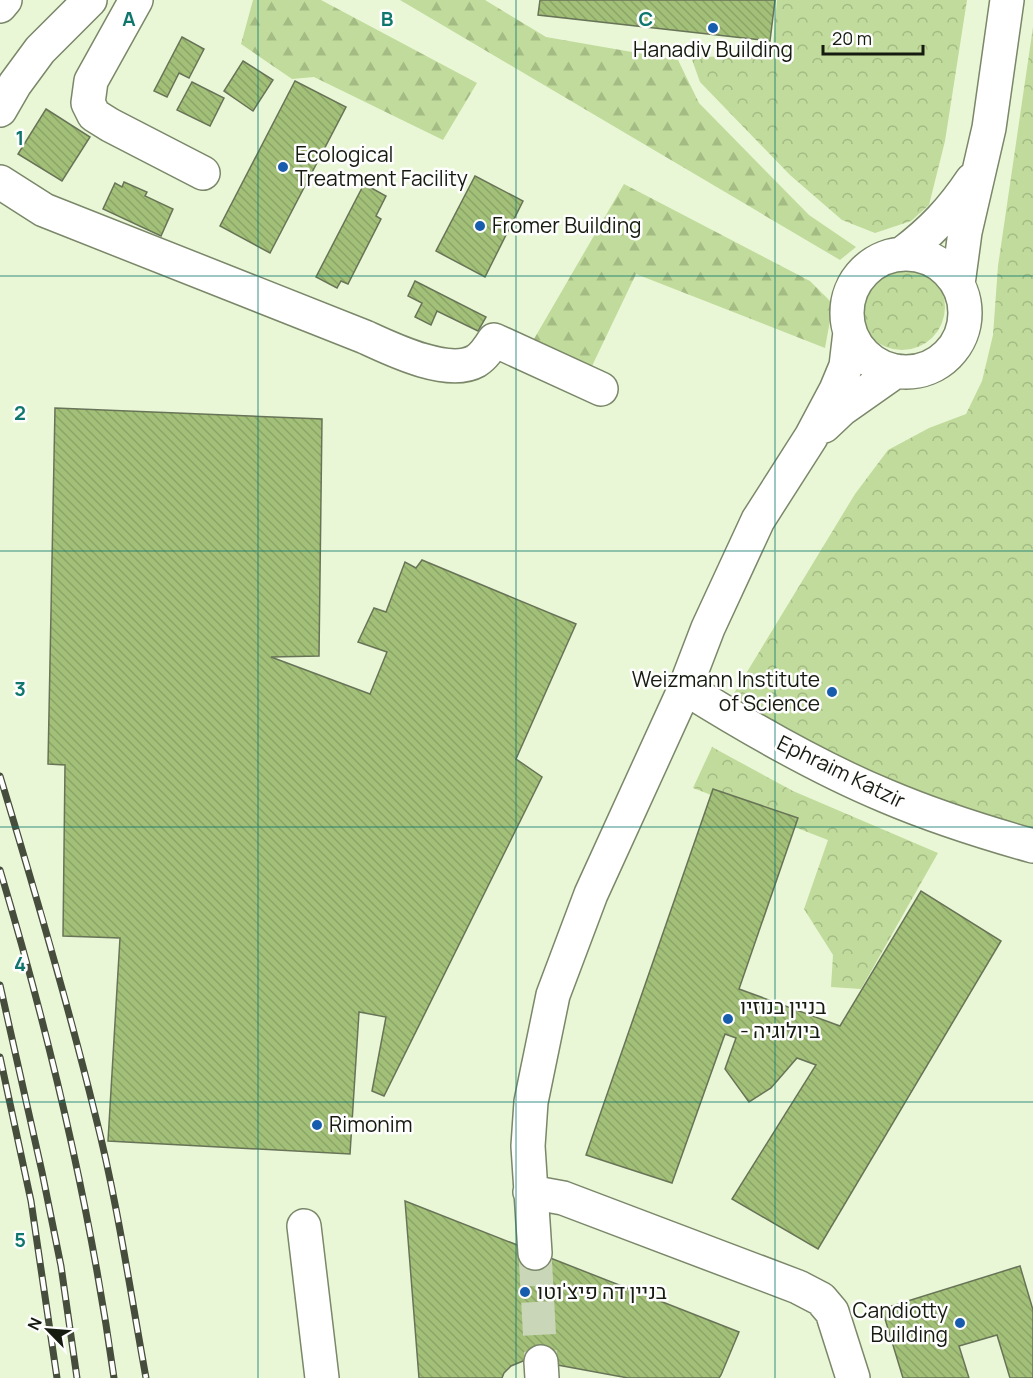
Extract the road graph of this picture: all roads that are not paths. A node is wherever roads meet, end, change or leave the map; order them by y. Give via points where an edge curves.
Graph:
1 (5, 0) edge
2 (90, 0) edge
3 (136, 0) edge
4 (1007, 0) edge
5 (0, 6) edge
6 (0, 110) edge
7 (981, 162) junction
8 (203, 173) dead end
9 (0, 182) edge
10 (903, 253) junction
11 (958, 284) junction
12 (850, 332) junction
13 (896, 371) junction
14 (601, 389) dead end
15 (811, 437) junction
16 (685, 688) junction
17 (1033, 846) edge
18 (530, 1192) junction
19 (304, 1226) dead end
20 (535, 1253) tunnel mouth
21 (322, 1378) edge
22 (853, 1378) edge

1 - 5 street
2 - 6 street via 40,50
3 - 8 street via 91,81 88,103 94,115 110,125
4 - 7 street
7 - 10 street via 950,212
7 - 11 street
9 - 14 street via 44,210 407,357 434,363 471,363 494,340
10 - 11 street via 925,256 941,265
10 - 12 street via 867,268 855,284 847,308
11 - 13 street via 965,316 960,338 951,352 936,364 917,371
12 - 13 street via 860,350 873,362
12 - 15 street via 846,366
13 - 15 street via 842,409
15 - 16 street via 758,520
16 - 17 street, Ephraim Katzir via 868,789
16 - 18 street via 591,894 553,995 531,1102
18 - 20 street
18 - 22 street via 563,1198 821,1299 832,1312
19 - 21 street

